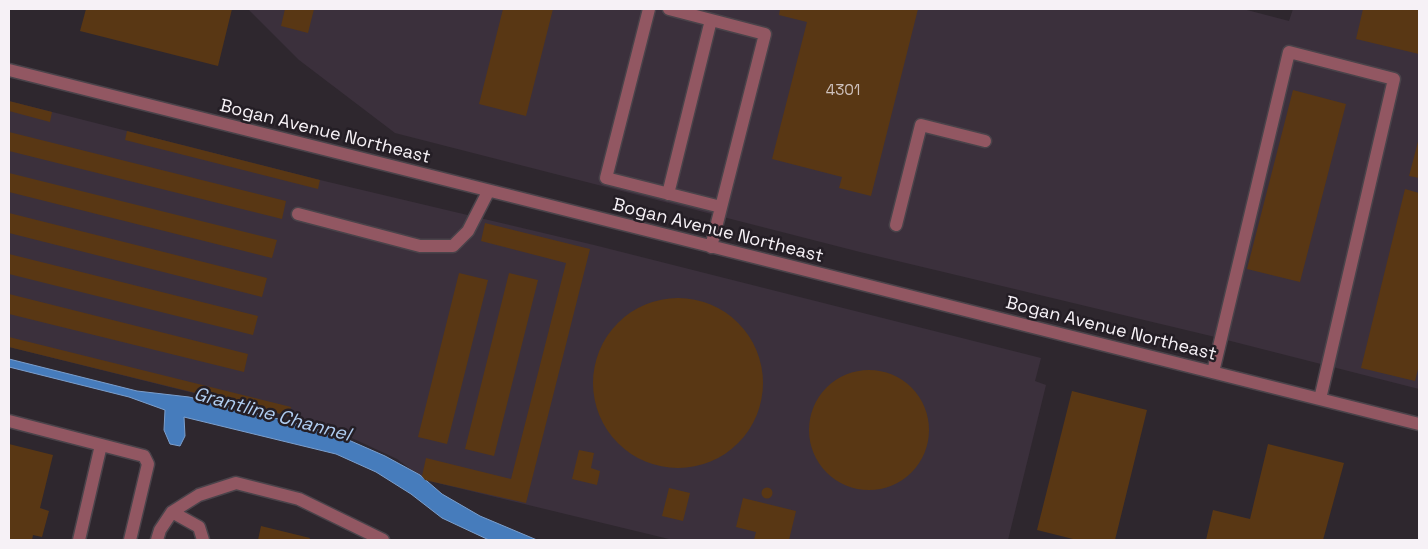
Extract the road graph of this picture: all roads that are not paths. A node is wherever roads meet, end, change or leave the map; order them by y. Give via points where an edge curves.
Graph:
1 (649, 9) edge
2 (669, 9) edge
3 (711, 20) junction
4 (9, 70) edge
5 (985, 141) dead end
6 (488, 192) junction
7 (668, 194) junction
8 (721, 207) junction
9 (298, 214) dead end
10 (896, 226) dead end
11 (711, 247) junction
12 (1213, 372) junction
13 (1320, 399) junction
14 (9, 421) edge
15 (1419, 424) edge
16 (101, 445) junction
17 (172, 512) junction
18 (79, 540) edge
19 (130, 540) edge
20 (157, 540) edge
21 (203, 540) edge
22 (383, 540) edge

1 - 7 street via 606,178
2 - 3 street
3 - 7 street
3 - 8 street via 765,34
4 - 6 street, Bogan Avenue Northeast
5 - 10 street via 921,125
6 - 9 street via 468,231 453,246 420,246
6 - 11 street, Bogan Avenue Northeast
7 - 8 street
8 - 11 street
11 - 12 street, Bogan Avenue Northeast
12 - 13 street, Bogan Avenue Northeast
12 - 13 street via 1289,52 1394,79
13 - 15 street, Bogan Avenue Northeast
14 - 16 street
16 - 18 street
16 - 19 street via 144,456 148,464
17 - 20 street
17 - 21 street via 199,527
17 - 22 street via 199,494 236,482 299,499

